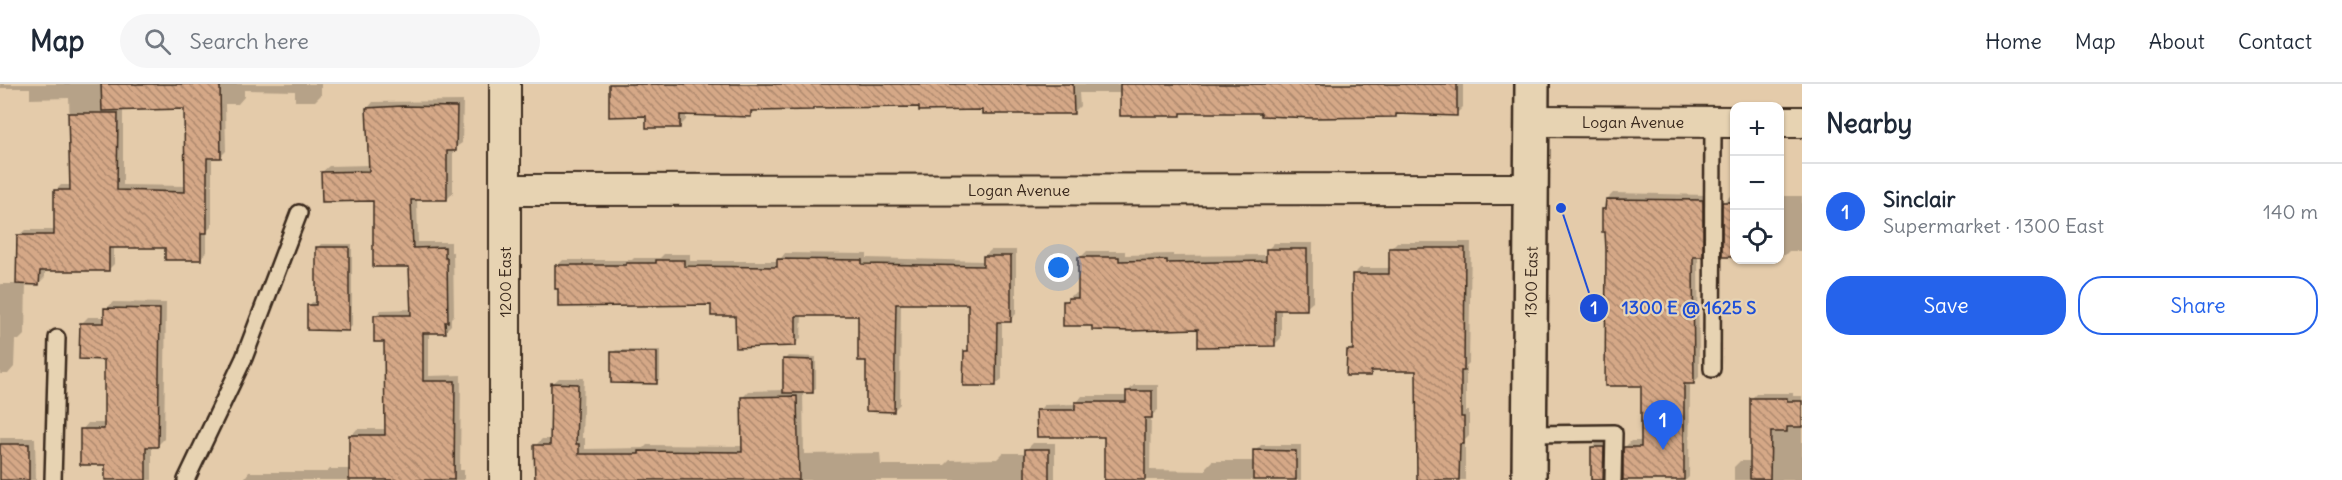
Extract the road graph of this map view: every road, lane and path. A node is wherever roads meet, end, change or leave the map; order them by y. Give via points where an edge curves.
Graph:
1 (505, 84) edge
2 (1532, 84) edge
3 (1532, 122) junction
4 (1724, 122) edge
5 (1784, 122) edge
6 (1802, 122) edge
7 (1532, 189) junction
8 (506, 190) junction
9 (299, 213) dead end
10 (57, 338) dead end
11 (1712, 369) dead end
12 (1530, 434) junction
13 (53, 480) edge
14 (186, 480) edge
15 (505, 480) edge
16 (1529, 480) edge
17 (1613, 480) edge

1 - 8 street, 1200 East
2 - 3 main road, 1300 East
3 - 4 street, Logan Avenue
3 - 7 main road, 1300 East
4 - 11 lane
5 - 6 street
7 - 8 street, Logan Avenue
7 - 12 main road, 1300 East
8 - 15 street, 1200 East
9 - 14 lane via 244,358
10 - 13 lane
12 - 16 main road, 1300 East
12 - 17 lane via 1614,433

